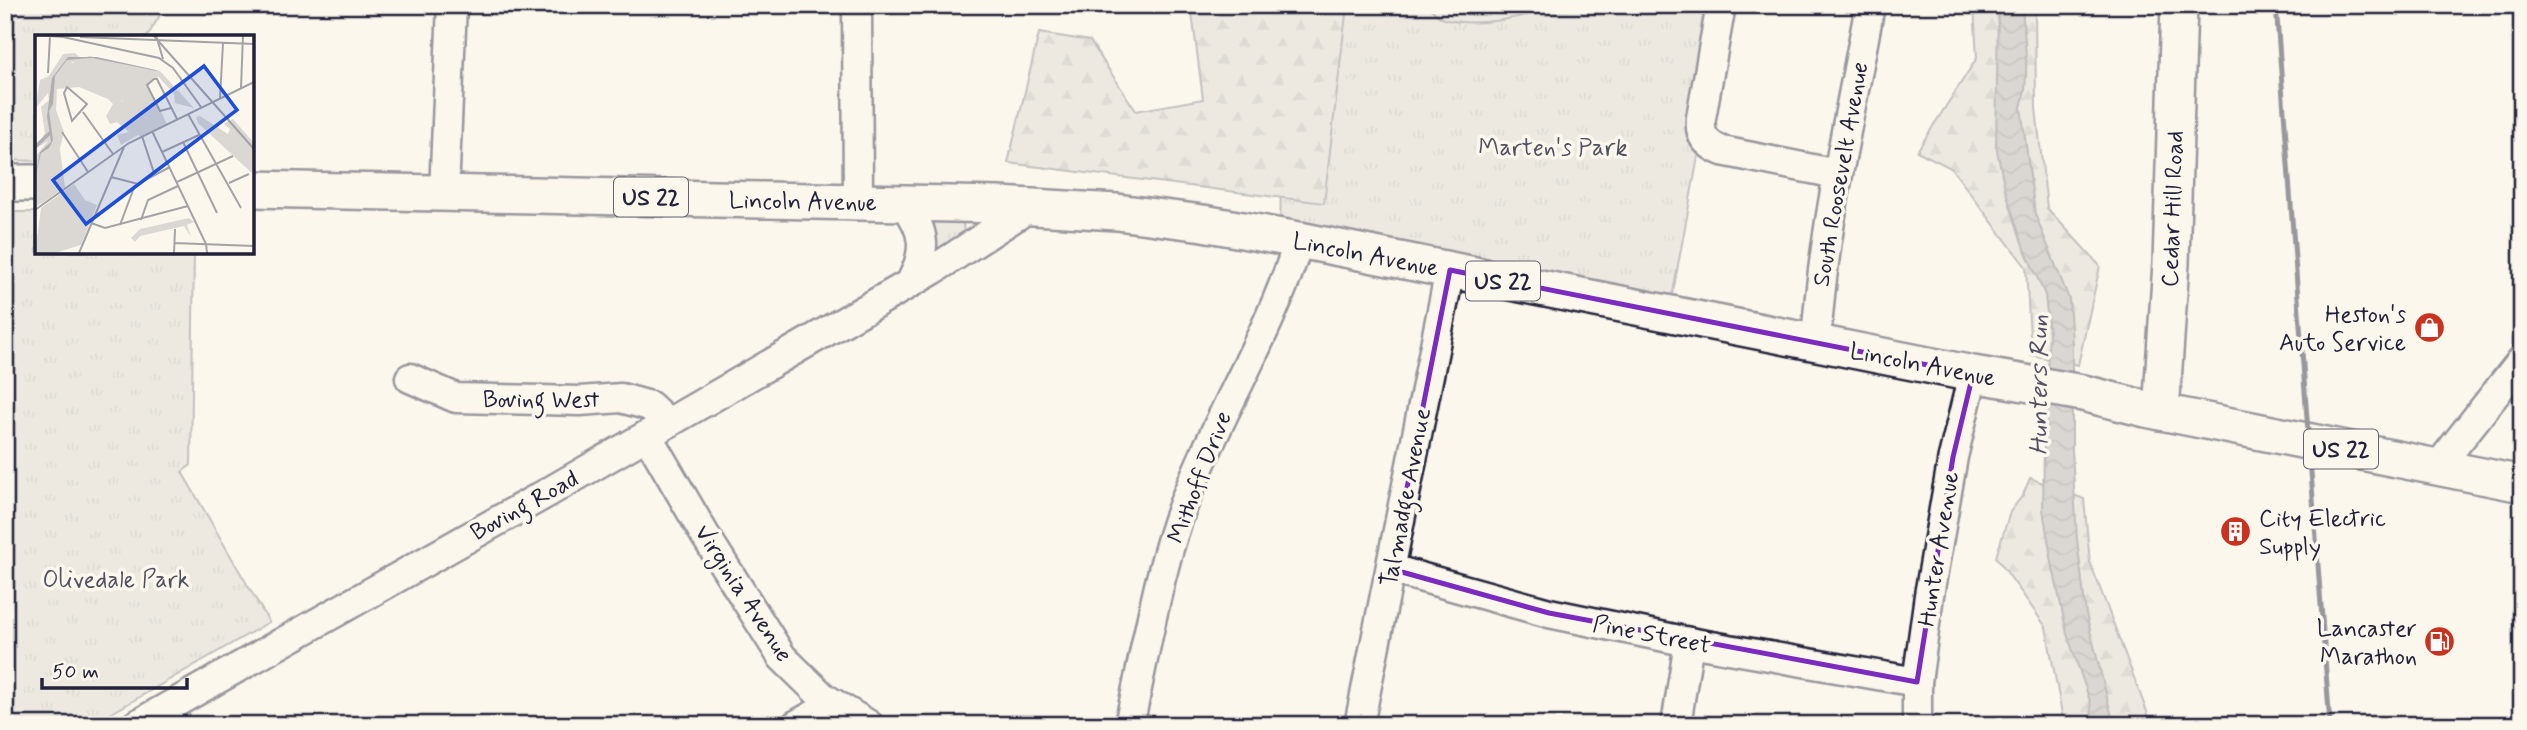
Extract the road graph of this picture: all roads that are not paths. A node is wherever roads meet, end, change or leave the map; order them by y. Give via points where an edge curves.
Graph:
1 (452, 5) edge
2 (857, 5) edge
3 (1721, 5) edge
4 (1870, 5) edge
5 (2179, 5) edge
6 (1837, 174) junction
7 (5, 183) edge
8 (35, 183) edge
9 (254, 188) edge
10 (444, 192) junction
11 (858, 202) junction
12 (905, 204) junction
13 (1030, 207) junction
14 (1299, 240) junction
15 (1450, 270) junction
16 (911, 282) junction
17 (1816, 343) junction
18 (2522, 360) edge
19 (1973, 374) junction
20 (410, 378) dead end
21 (2161, 412) junction
22 (657, 429) junction
23 (2437, 468) junction
24 (2522, 484) edge
25 (1391, 569) junction
26 (1689, 642) junction
27 (1917, 682) junction
28 (834, 704) junction
29 (135, 725) edge
30 (796, 725) edge
31 (869, 725) edge
32 (1129, 725) edge
33 (1359, 725) edge
34 (1676, 725) edge
35 (1917, 725) edge

1 - 10 street
2 - 11 street
3 - 6 street via 1701,118 1703,138 1722,151
4 - 6 street, South Roosevelt Avenue
5 - 21 main road, Cedar Hill Road
6 - 17 street, South Roosevelt Avenue via 1819,287
7 - 8 main road
9 - 10 main road, US 22
10 - 11 main road, Lincoln Avenue / US 22
11 - 12 main road, Lincoln Avenue / US 22
12 - 13 main road, Lincoln Avenue / US 22
12 - 16 street via 916,219 923,246
13 - 14 main road, Lincoln Avenue / US 22 via 1117,212
13 - 16 street, Boving Road
14 - 15 main road, Lincoln Avenue / US 22
14 - 32 street, Mithoff Drive via 1185,500
15 - 17 main road, Lincoln Avenue / US 22
15 - 25 street, Talmadge Avenue
16 - 22 street, Boving Road
17 - 19 main road, Lincoln Avenue / US 22
18 - 23 street
19 - 21 main road, Lincoln Avenue / US 22
19 - 27 street, Hunter Avenue via 1953,457
20 - 22 street, Boving West via 456,398 621,398 650,406
21 - 23 main road, Lincoln Avenue / US 22
22 - 28 street, Virginia Avenue via 705,535 782,657
22 - 29 street, Boving Road
23 - 24 main road, Lincoln Avenue / US 22
25 - 26 street, Pine Street via 1549,613
25 - 33 street, Talmadge Avenue
26 - 27 street, Pine Street
26 - 34 street
27 - 35 street, Hunter Avenue
28 - 30 street
28 - 31 street, Virginia Avenue

